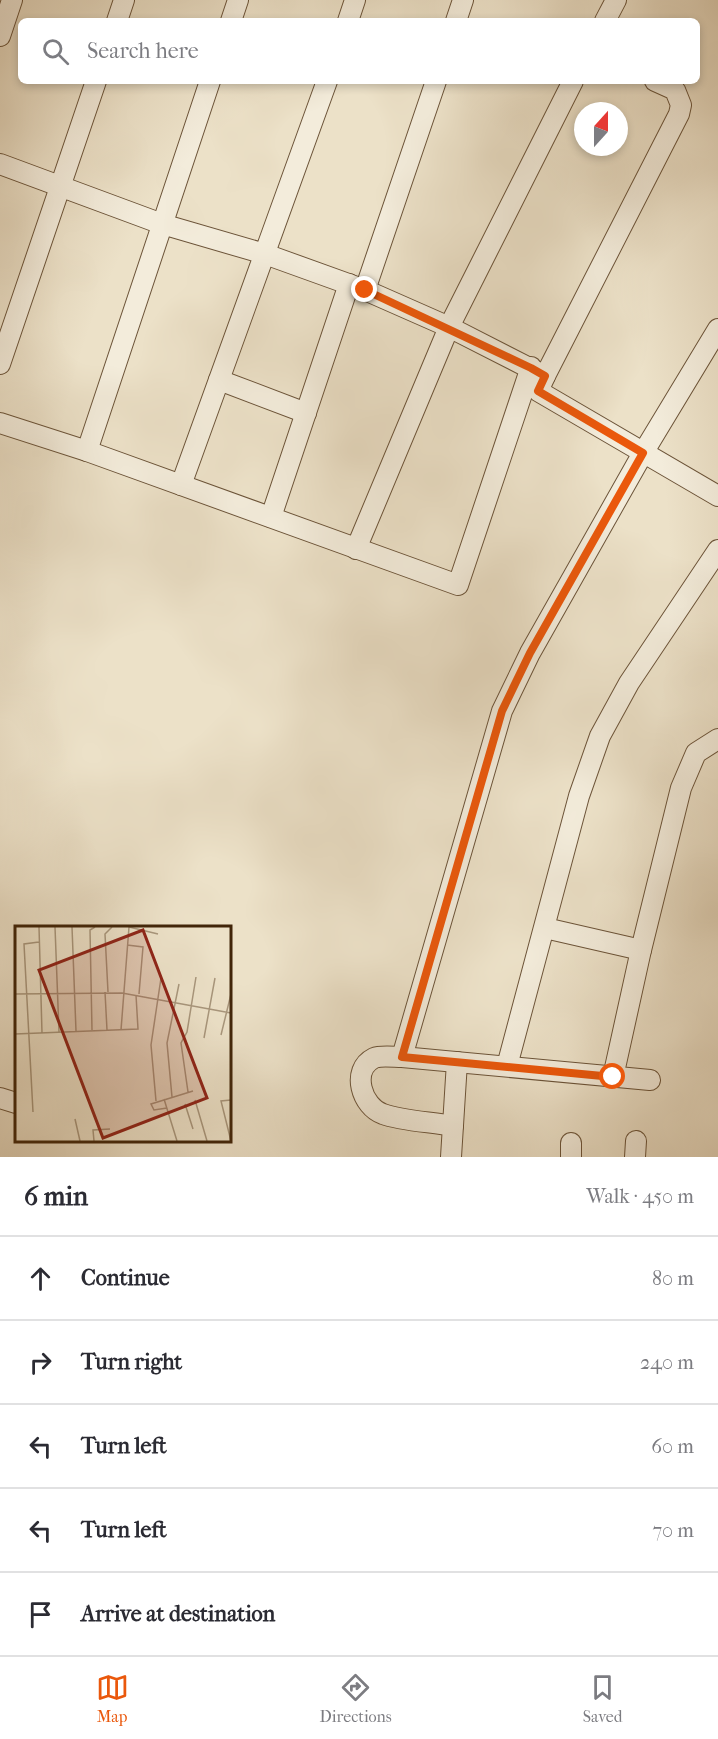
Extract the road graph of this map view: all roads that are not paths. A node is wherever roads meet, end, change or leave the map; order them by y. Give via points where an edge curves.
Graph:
1 (12, 0) edge
2 (124, 0) edge
3 (238, 0) edge
4 (463, 0) edge
5 (616, 0) edge
6 (118, 18) edge
7 (232, 18) edge
8 (457, 18) edge
9 (607, 18) edge
10 (0, 36) edge
11 (95, 84) edge
12 (209, 84) edge
13 (326, 84) edge
14 (435, 84) edge
15 (571, 84) edge
16 (662, 84) edge
17 (0, 164) edge
18 (60, 188) junction
19 (162, 224) junction
20 (265, 254) junction
21 (357, 287) junction
22 (448, 327) junction
23 (718, 328) edge
24 (0, 364) edge
25 (538, 372) junction
26 (219, 380) junction
27 (306, 413) junction
28 (0, 423) edge
29 (87, 451) junction
30 (643, 453) junction
31 (181, 485) junction
32 (718, 496) edge
33 (271, 517) junction
34 (356, 549) junction
35 (718, 550) edge
36 (718, 739) edge
37 (545, 928) junction
38 (641, 950) junction
39 (402, 1057) junction
40 (457, 1062) junction
41 (507, 1066) junction
42 (613, 1077) junction
43 (650, 1080) dead end
44 (0, 1098) edge
45 (15, 1103) edge
46 (453, 1126) junction
47 (451, 1157) edge

1 - 10 street
2 - 6 street
3 - 7 street
4 - 8 street
5 - 9 street
11 - 18 street
12 - 19 street
13 - 20 street
14 - 21 street
15 - 22 street
16 - 25 street via 675,90 681,105 678,114
17 - 18 street
18 - 19 street
18 - 24 street
19 - 20 street
19 - 29 street
20 - 21 street
20 - 26 street
21 - 22 street
21 - 27 street
22 - 25 street
22 - 34 street
23 - 30 street
25 - 30 street via 538,391
25 - 34 street via 458,585
26 - 27 street
26 - 31 street
27 - 33 street
28 - 29 street
29 - 31 street
30 - 32 street
30 - 39 street via 530,653 502,711
31 - 33 street
33 - 34 street
35 - 37 street via 629,683 600,736 579,796
36 - 38 street via 696,753 681,788
37 - 38 street
37 - 41 street
38 - 42 street
39 - 40 street
39 - 46 street via 376,1057 367,1063 361,1076 361,1091 369,1106 383,1114
40 - 41 street
40 - 46 street
41 - 42 street
42 - 43 street
44 - 45 street
46 - 47 street

